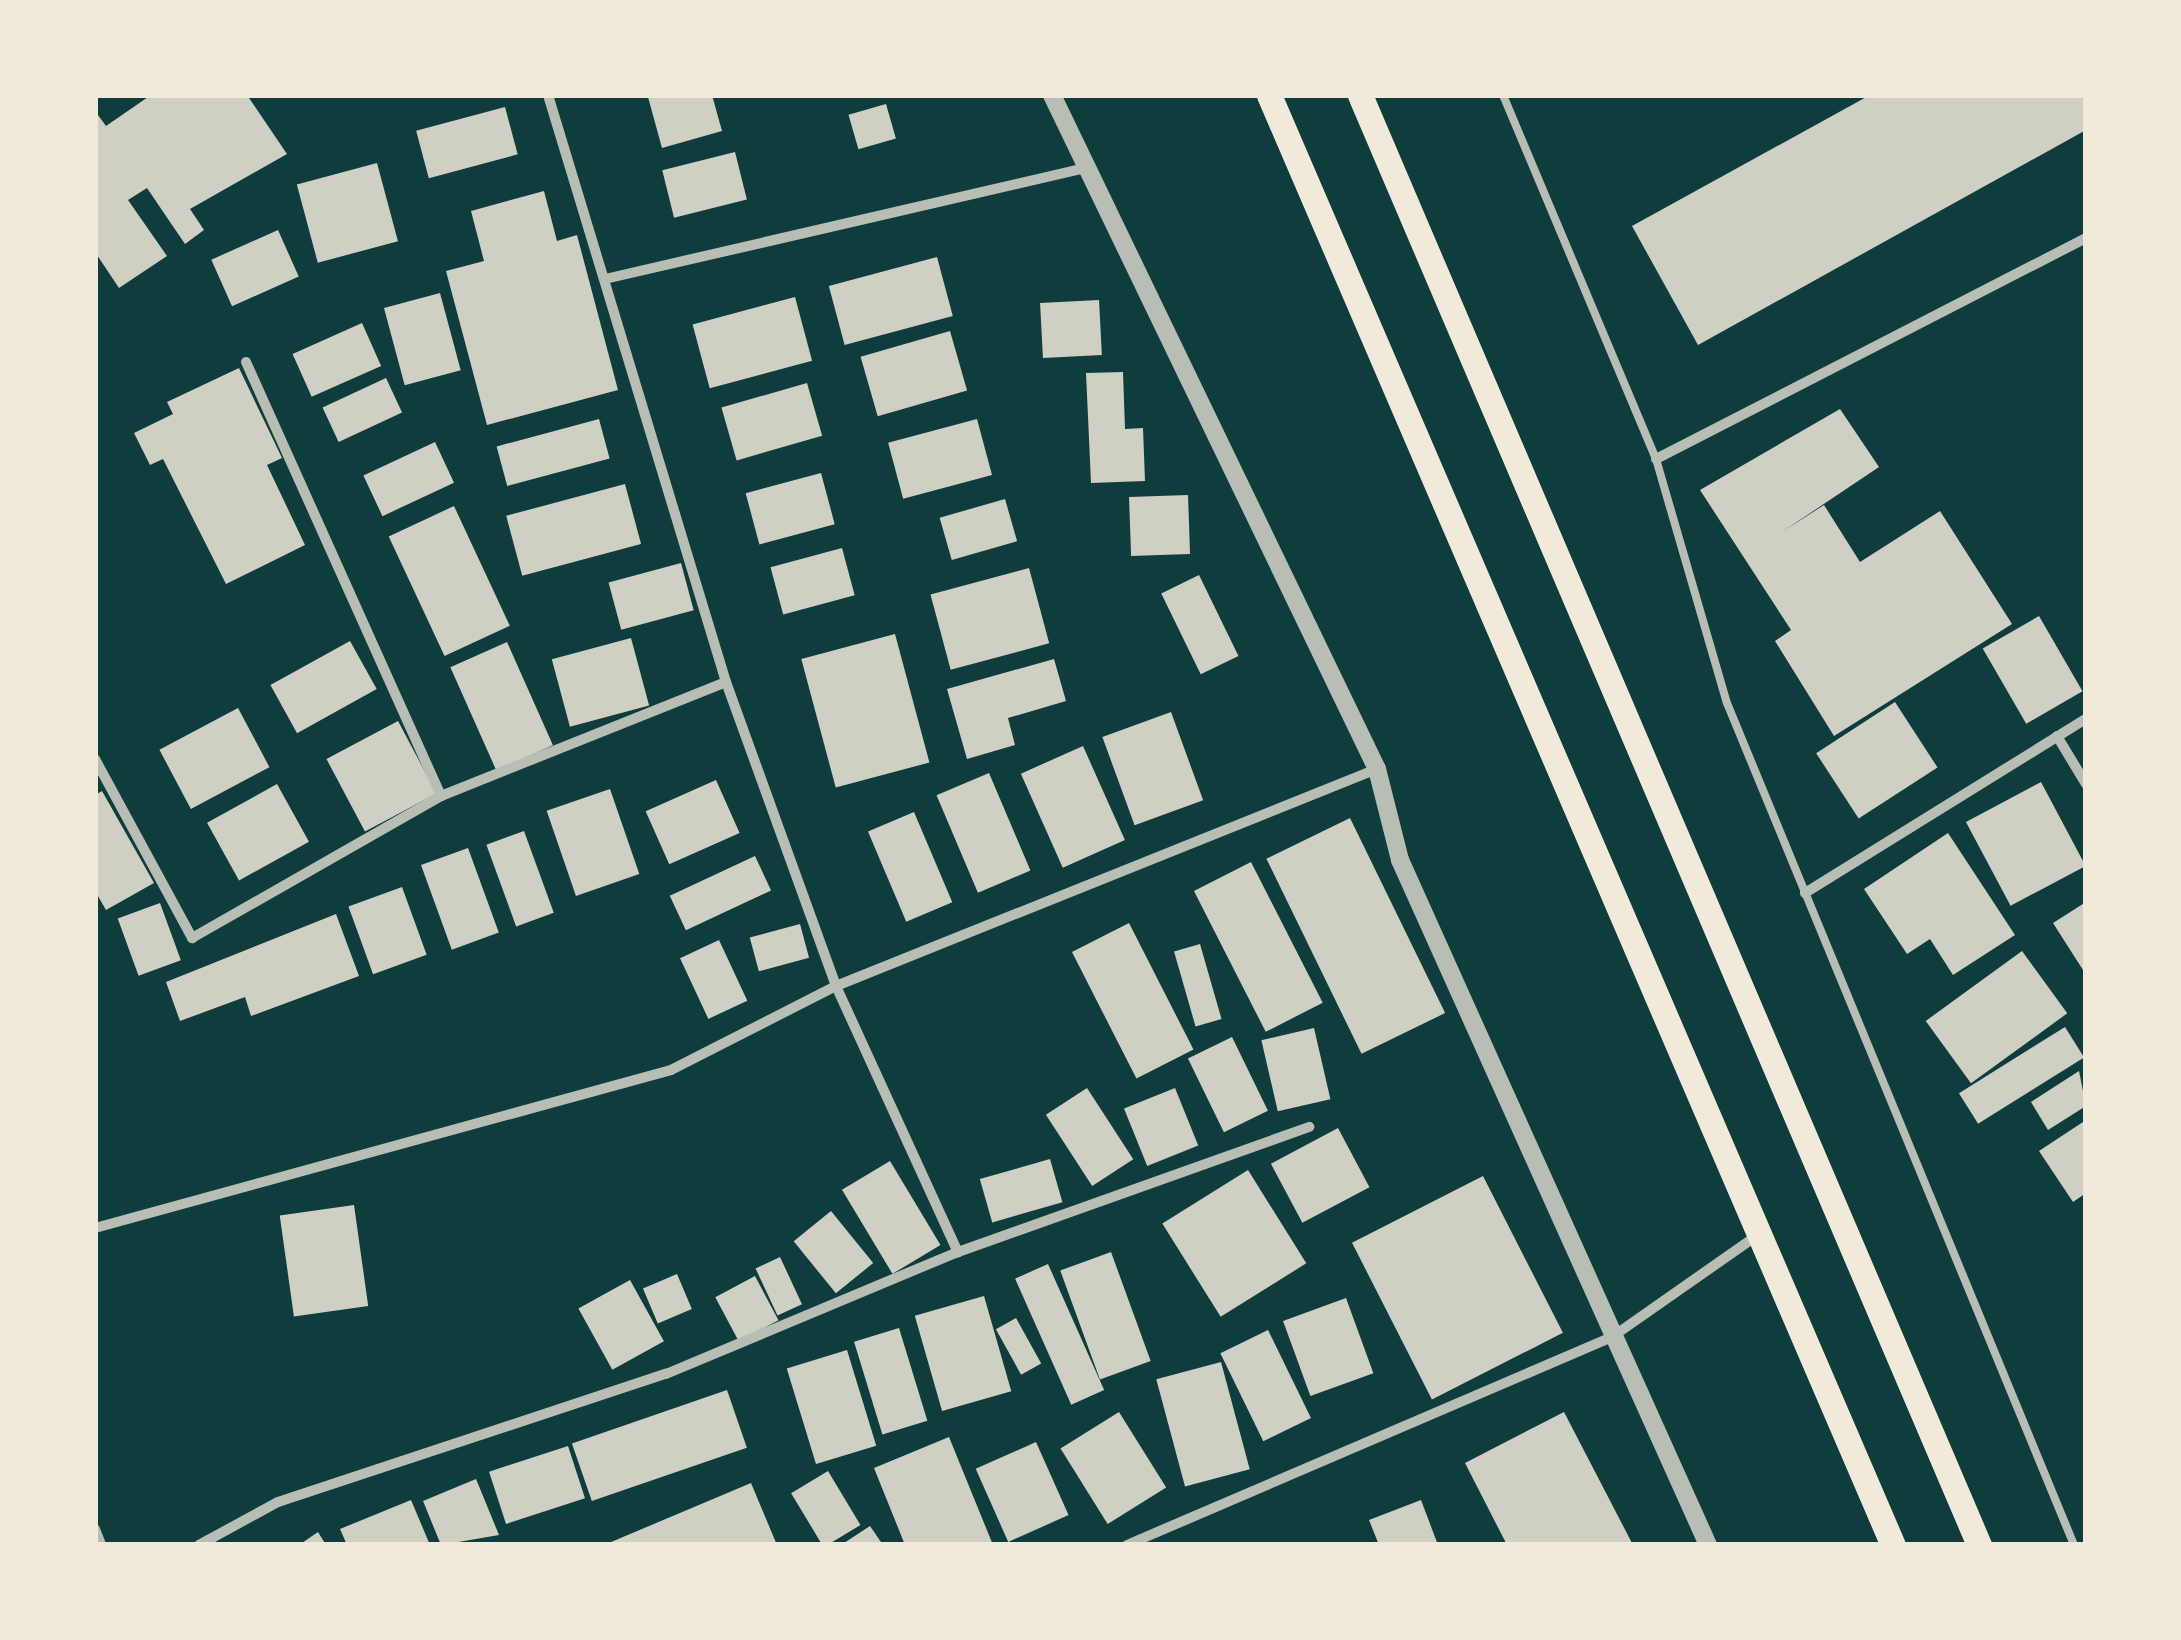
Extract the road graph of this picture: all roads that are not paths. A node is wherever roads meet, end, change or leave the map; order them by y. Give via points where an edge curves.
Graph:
1 (548, 95) edge
2 (1052, 95) edge
3 (1268, 95) edge
4 (1360, 95) edge
5 (1503, 95) edge
6 (1080, 169) junction
7 (2086, 238) edge
8 (605, 280) junction
9 (246, 362) dead end
10 (1656, 459) junction
11 (726, 682) junction
12 (2086, 720) edge
13 (2057, 736) junction
14 (95, 759) edge
15 (1377, 769) junction
16 (2086, 784) edge
17 (441, 796) junction
18 (1805, 893) junction
19 (836, 986) junction
20 (1309, 1126) dead end
21 (95, 1228) edge
22 (1758, 1235) junction
23 (958, 1252) junction
24 (1612, 1337) junction
25 (95, 1529) edge
26 (100, 1545) edge
27 (199, 1545) edge
28 (1127, 1545) edge
29 (1708, 1545) edge
30 (1893, 1545) edge
31 (1979, 1545) edge
32 (2074, 1545) edge

1 - 8 street
2 - 6 street
3 - 22 main road
4 - 31 main road
5 - 10 lane
6 - 8 street
6 - 15 street
7 - 10 street
8 - 11 street
9 - 17 street
10 - 18 lane via 1727,703
11 - 17 street
11 - 19 street
12 - 13 street
13 - 16 street
13 - 18 street
14 - 17 street via 192,938
15 - 19 street
15 - 24 street via 1400,860
18 - 32 lane
19 - 21 street via 671,1070
19 - 23 street
20 - 23 street
22 - 24 street
22 - 30 main road
23 - 27 street via 666,1374 278,1502
24 - 28 street
24 - 29 street
25 - 26 street

